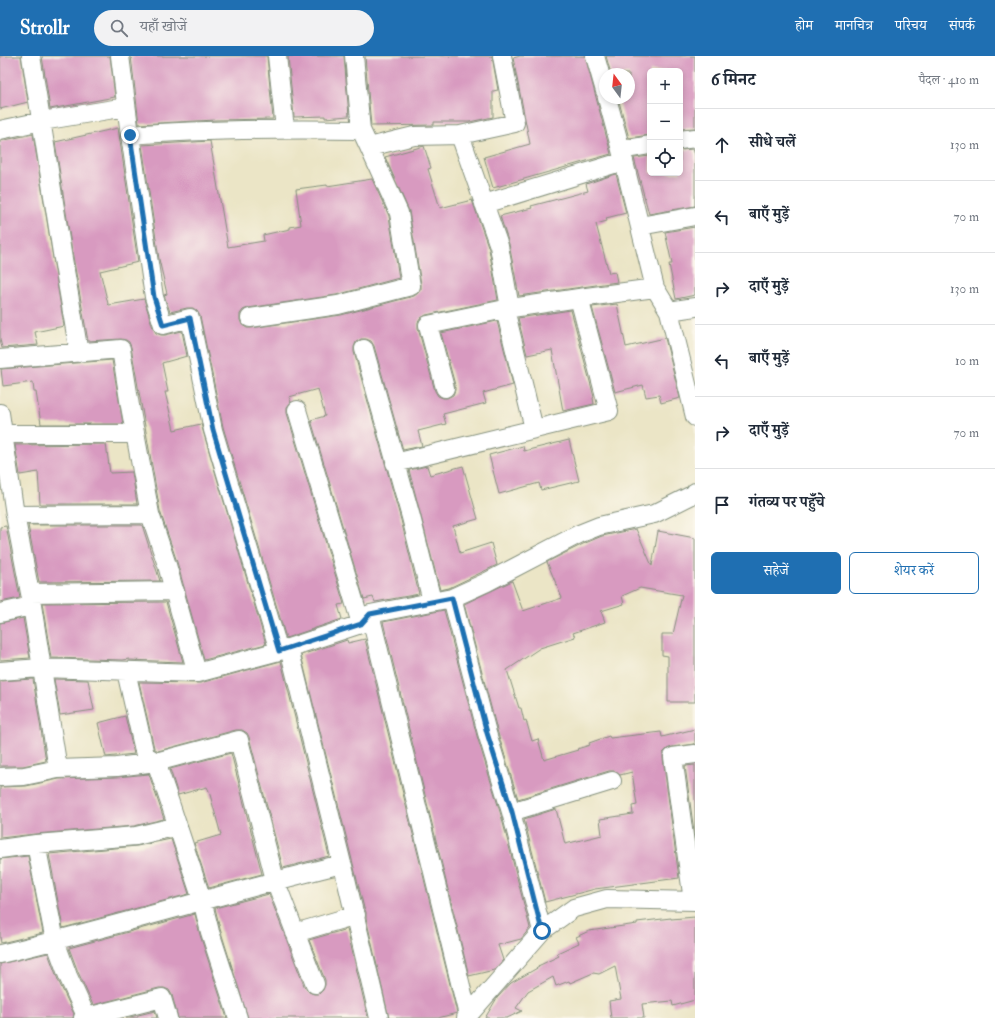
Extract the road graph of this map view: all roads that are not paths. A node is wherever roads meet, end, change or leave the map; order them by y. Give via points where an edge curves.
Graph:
1 (31, 56) edge
2 (120, 56) edge
3 (277, 56) edge
4 (354, 56) edge
5 (502, 56) edge
6 (595, 56) edge
7 (599, 70) edge
8 (609, 104) edge
9 (126, 107) junction
10 (42, 121) junction
11 (285, 129) junction
12 (0, 130) edge
13 (362, 130) junction
14 (130, 135) junction
15 (460, 136) junction
16 (695, 138) edge
17 (683, 140) edge
18 (369, 146) junction
19 (647, 146) edge
20 (623, 156) junction
21 (484, 204) junction
22 (695, 216) edge
23 (640, 226) junction
24 (655, 288) junction
25 (579, 298) junction
26 (695, 307) edge
27 (507, 308) junction
28 (669, 312) junction
29 (250, 318) dead end
30 (364, 349) dead end
31 (79, 353) junction
32 (0, 359) edge
33 (445, 388) dead end
34 (297, 410) dead end
35 (0, 413) edge
36 (695, 417) edge
37 (534, 429) junction
38 (3, 434) junction
39 (135, 434) junction
40 (395, 464) junction
41 (695, 492) edge
42 (150, 514) junction
43 (15, 515) junction
44 (175, 591) junction
45 (452, 598) junction
46 (31, 600) junction
47 (432, 601) junction
48 (0, 613) edge
49 (366, 619) junction
50 (284, 650) junction
51 (41, 668) junction
52 (0, 671) edge
53 (126, 671) junction
54 (197, 673) junction
55 (695, 754) edge
56 (156, 762) junction
57 (58, 769) junction
58 (0, 777) edge
59 (612, 781) dead end
60 (512, 812) junction
61 (178, 826) junction
62 (36, 844) junction
63 (0, 850) edge
64 (342, 864) junction
65 (275, 880) junction
66 (202, 900) junction
67 (694, 901) edge
68 (356, 915) junction
69 (542, 931) junction
70 (294, 933) junction
71 (55, 941) junction
72 (0, 954) edge
73 (315, 984) dead end
74 (463, 1017) edge
75 (86, 1018) edge
76 (168, 1018) edge
77 (238, 1018) edge
78 (379, 1018) edge

1 - 10 street
2 - 9 street
3 - 11 street
4 - 13 street
5 - 15 street via 515,123
6 - 7 street
8 - 20 street
9 - 10 street
9 - 14 street
10 - 12 street
10 - 31 street
11 - 13 street
11 - 14 street
13 - 18 street
14 - 50 street via 154,297 163,325 190,318 213,430
15 - 18 street via 414,136
15 - 21 street
16 - 17 street
18 - 29 street via 399,213 411,286 338,304
19 - 20 street
20 - 21 street
20 - 23 street
21 - 27 street via 499,246
22 - 23 street
23 - 24 street
24 - 25 street
24 - 28 street
25 - 27 street
25 - 37 street via 609,411
26 - 28 street
27 - 33 street via 428,325
27 - 37 street
28 - 36 street
30 - 40 street
31 - 32 street
31 - 39 street via 121,349
34 - 49 street
35 - 38 street
37 - 40 street
38 - 39 street
38 - 43 street
39 - 42 street
40 - 47 street
41 - 45 street via 654,514 599,526 579,534
42 - 43 street
42 - 44 street
43 - 46 street
44 - 46 street
44 - 54 street
45 - 47 street
45 - 60 street via 487,733
46 - 48 street
46 - 51 street
47 - 49 street
49 - 50 street
49 - 74 street
50 - 54 street
50 - 64 street
51 - 52 street
51 - 53 street
51 - 57 street
53 - 54 street
53 - 56 street via 145,755
55 - 67 street via 673,757
56 - 57 street via 117,767
56 - 61 street
56 - 65 street via 239,740
57 - 58 street via 24,776
59 - 60 street
60 - 69 street
61 - 62 street via 136,836
61 - 66 street
62 - 63 street
62 - 71 street
64 - 65 street
64 - 68 street
65 - 66 street
65 - 70 street
66 - 71 street
66 - 77 street
67 - 69 street via 607,899 574,908
68 - 70 street
68 - 78 street
69 - 74 street
70 - 73 street
71 - 72 street
71 - 75 street
75 - 76 street via 162,998

